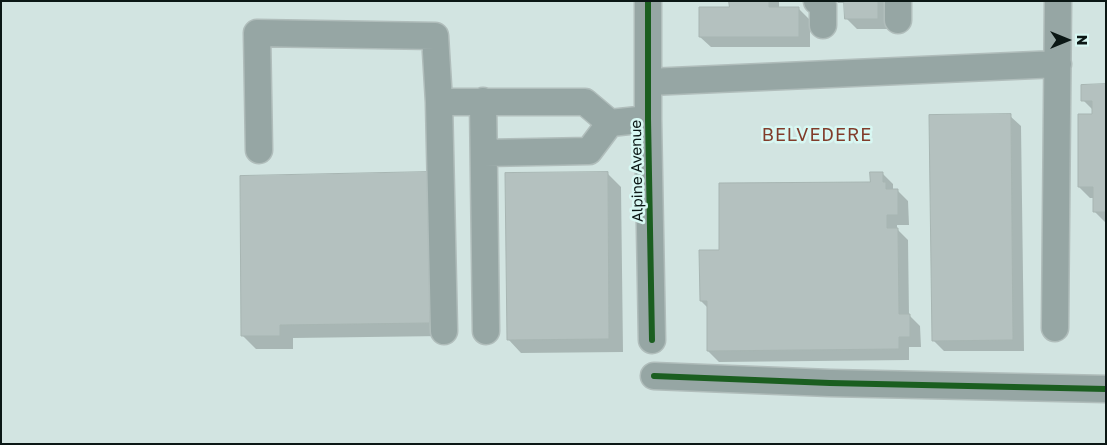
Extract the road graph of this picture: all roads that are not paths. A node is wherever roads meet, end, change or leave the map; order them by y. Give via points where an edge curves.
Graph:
1 (648, 1) edge
2 (1058, 1) edge
3 (1058, 64) junction
4 (649, 82) junction
5 (483, 101) junction
6 (439, 102) junction
7 (648, 119) junction
8 (610, 123) junction
9 (259, 150) dead end
10 (484, 153) junction
11 (1055, 328) dead end
12 (444, 331) dead end
13 (486, 331) dead end
14 (652, 340) dead end
15 (654, 376) dead end
16 (1106, 389) edge

1 - 4 street, Alpine Avenue
2 - 3 street
3 - 4 street
3 - 11 street
4 - 7 street, Alpine Avenue
5 - 6 street
5 - 8 street via 585,102
5 - 10 street
6 - 9 street via 435,36 257,34
6 - 12 street
7 - 8 street
7 - 14 street, Alpine Avenue
8 - 10 street via 589,151
10 - 13 street
15 - 16 street

